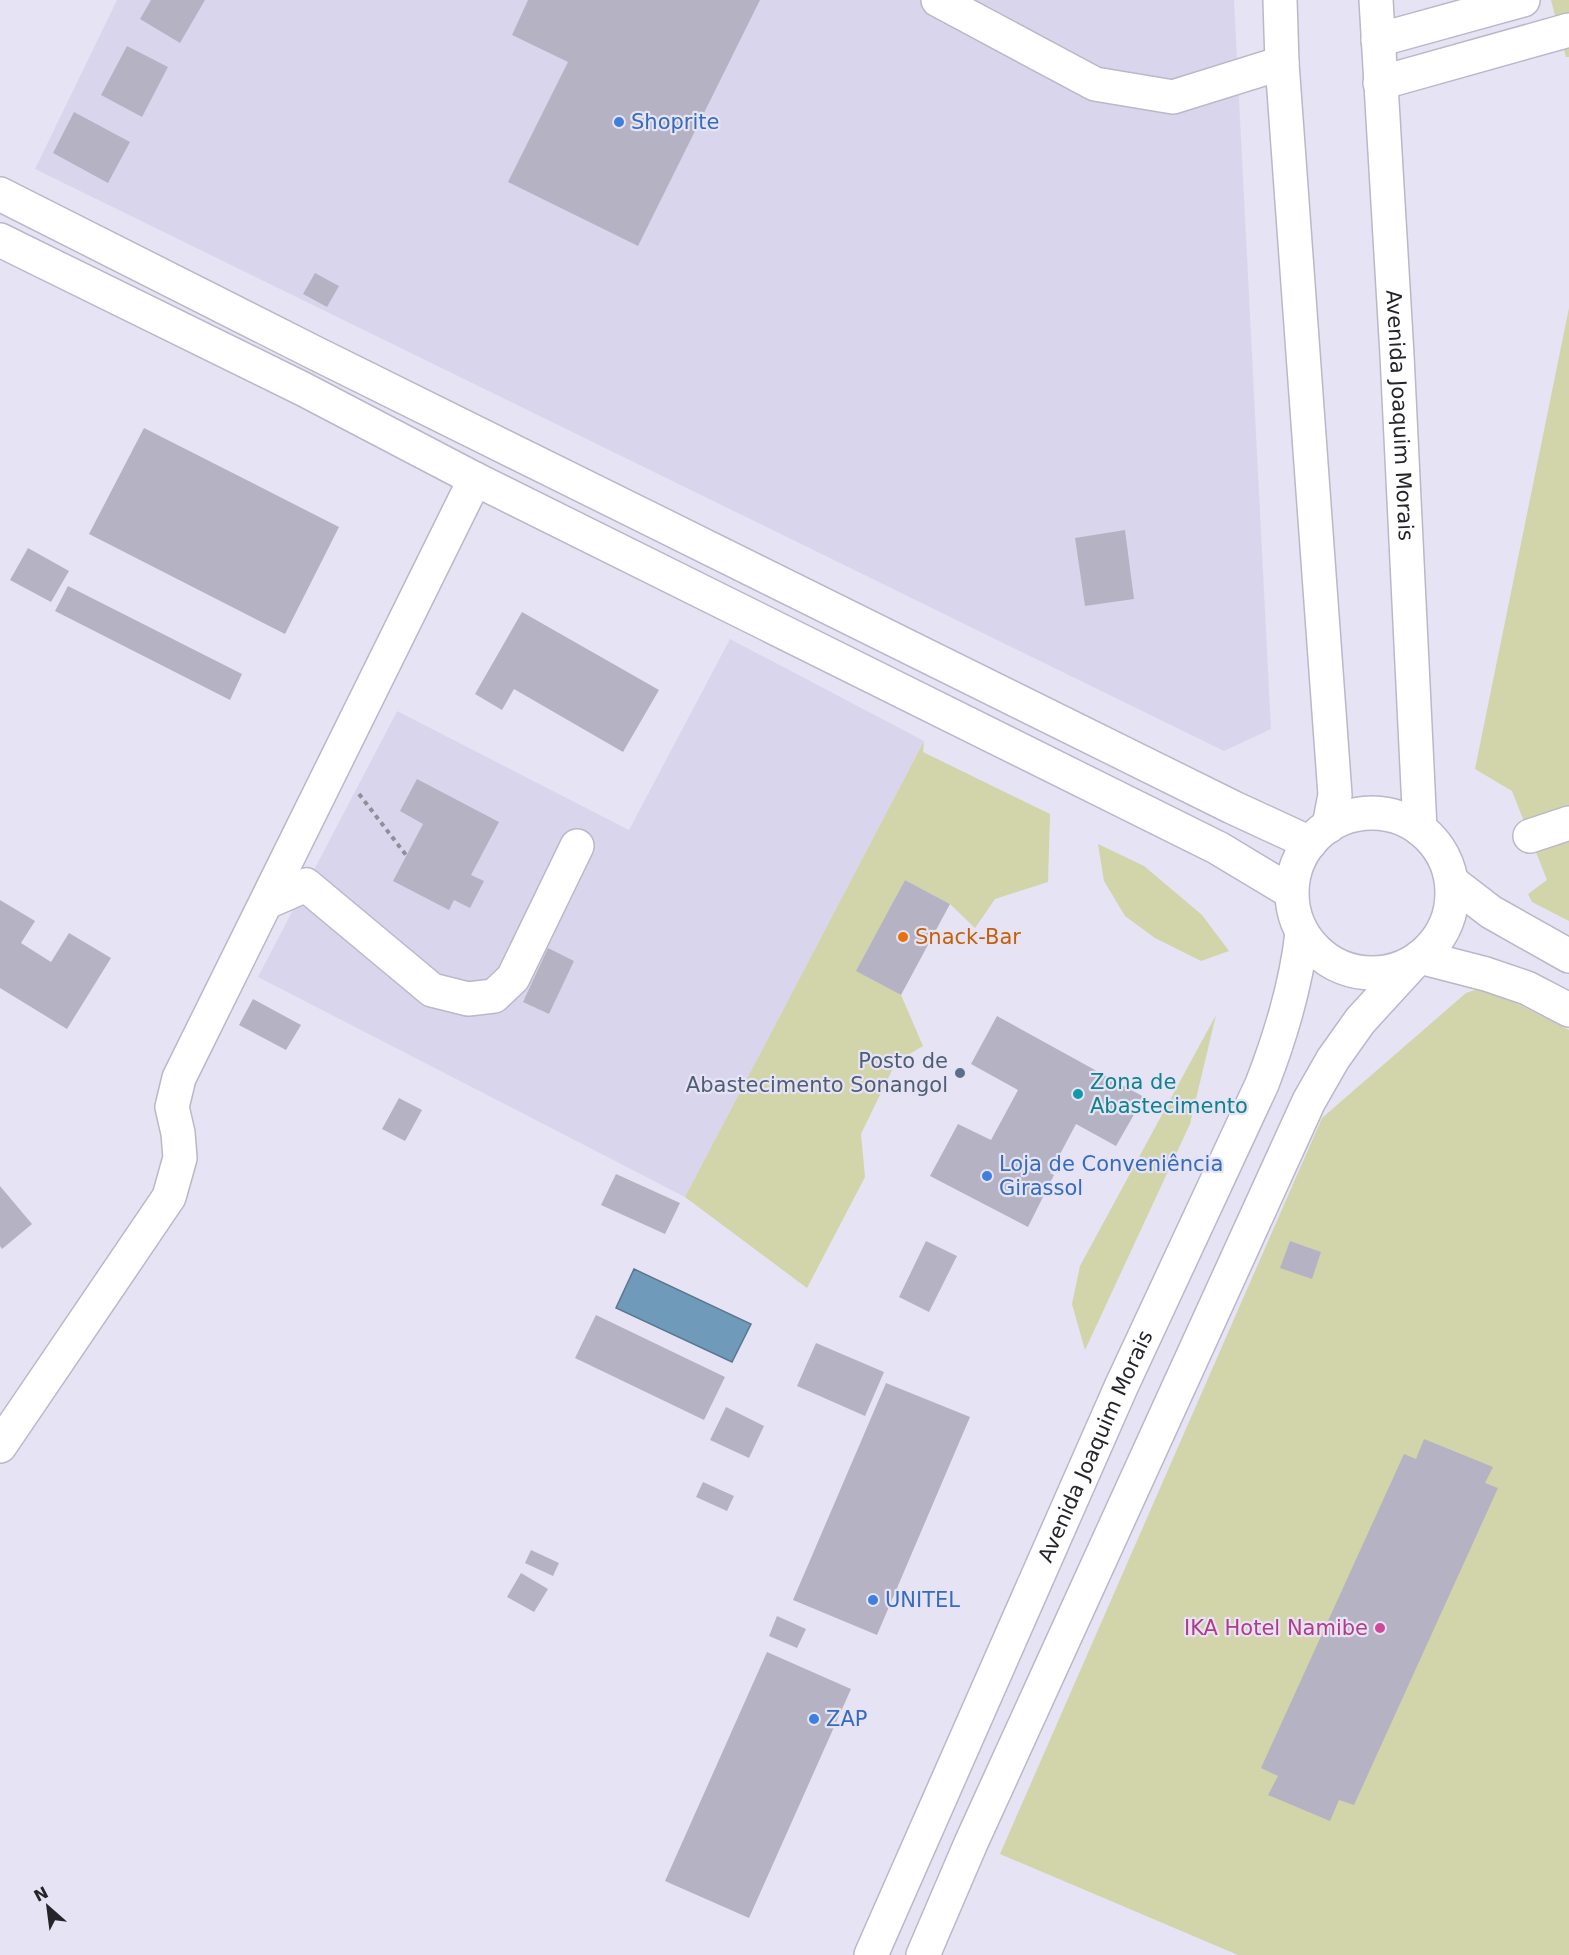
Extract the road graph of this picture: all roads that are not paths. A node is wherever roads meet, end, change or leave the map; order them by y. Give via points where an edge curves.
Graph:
1 (938, 0) edge
2 (1280, 0) edge
3 (1376, 0) edge
4 (1522, 0) edge
5 (1569, 30) edge
6 (1378, 39) junction
7 (1531, 40) junction
8 (1282, 63) junction
9 (1380, 83) junction
10 (0, 194) edge
11 (0, 240) edge
12 (475, 479) junction
13 (1569, 823) edge
14 (1420, 829) junction
15 (1319, 834) junction
16 (1530, 836) dead end
17 (577, 846) dead end
18 (1452, 882) junction
19 (1292, 892) junction
20 (267, 902) junction
21 (1302, 933) junction
22 (1569, 956) edge
23 (1416, 960) junction
24 (1569, 1010) edge
25 (0, 1446) edge
26 (871, 1955) edge
27 (923, 1955) edge

1 - 8 street via 1095,84 1173,97
2 - 8 street
3 - 6 street, Avenida Joaquim Morais
4 - 6 street
4 - 7 street
5 - 7 street
6 - 9 street, Avenida Joaquim Morais
7 - 9 street
8 - 15 street via 1335,795
9 - 14 street, Avenida Joaquim Morais
10 - 15 street via 1200,791
11 - 12 street via 303,389
12 - 19 street via 1218,848
12 - 20 street
13 - 16 street
14 - 15 street via 1399,818 1375,813 1351,816
14 - 18 street via 1438,846
15 - 19 street via 1296,866
17 - 20 street via 513,978 494,996 468,999 432,990 306,885
18 - 22 street via 1491,912
18 - 23 street via 1449,917 1441,935
19 - 21 street via 1294,913
20 - 25 street via 179,1078 172,1107 180,1158 169,1197
21 - 23 street via 1318,953 1341,968 1368,974 1394,971
21 - 26 street, Avenida Joaquim Morais via 1289,1004 1262,1084 1121,1387
23 - 24 street via 1496,977
23 - 27 street via 1360,1021 1309,1101

